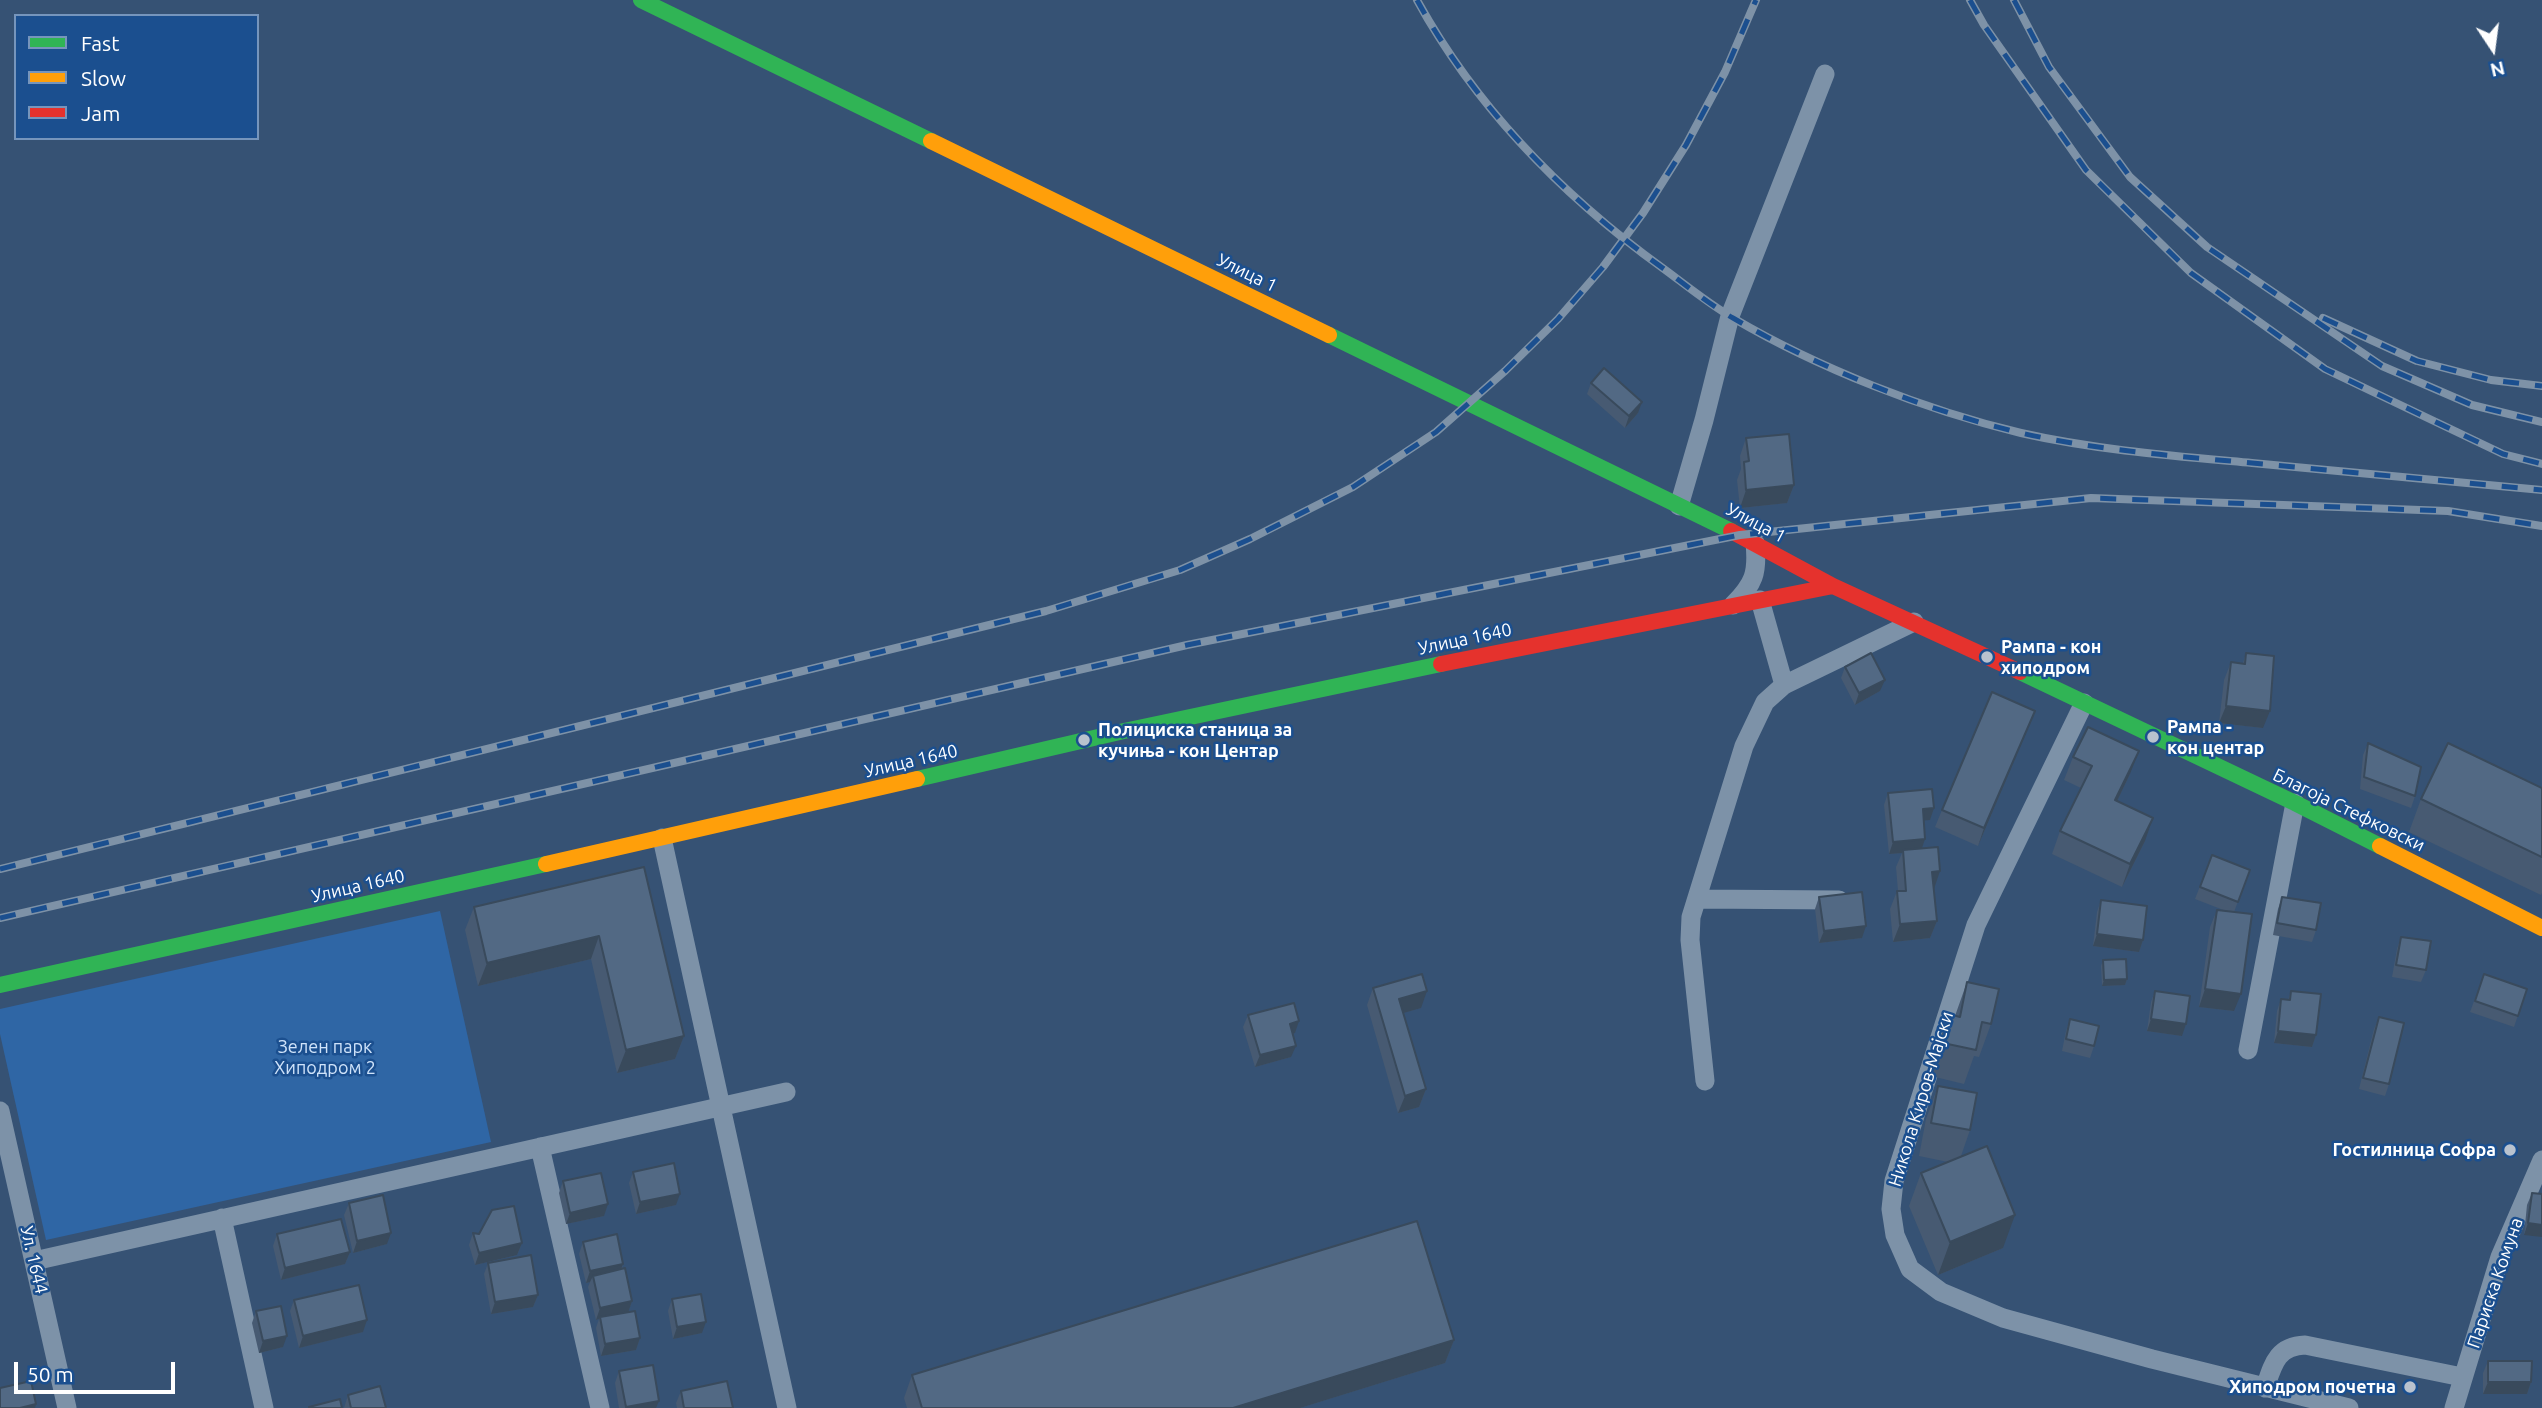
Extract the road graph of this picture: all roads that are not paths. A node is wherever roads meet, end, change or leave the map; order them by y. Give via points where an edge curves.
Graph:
1 (641, 0) edge
2 (1825, 74) dead end
3 (1679, 506) junction
4 (1755, 543) junction
5 (1833, 586) junction
6 (1760, 600) junction
7 (1733, 605) junction
8 (1914, 622) junction
9 (1784, 685) junction
10 (2084, 704) junction
11 (2295, 803) junction
12 (662, 838) junction
13 (1697, 899) junction
14 (1839, 900) edge
15 (2542, 928) edge
16 (0, 985) edge
17 (2249, 1050) dead end
18 (1706, 1081) dead end
19 (786, 1092) dead end
20 (721, 1107) junction
21 (0, 1111) edge
22 (540, 1147) junction
23 (2542, 1160) edge
24 (222, 1218) junction
25 (34, 1261) junction
26 (2462, 1377) junction
27 (2265, 1388) junction
28 (67, 1408) edge
29 (264, 1408) edge
30 (600, 1408) edge
31 (787, 1408) edge
32 (2348, 1408) edge
33 (2454, 1408) edge

1 - 3 main road, Улица 1
2 - 3 street via 1730,316
3 - 4 main road, Улица 1
4 - 5 main road, Улица 1
4 - 7 street via 1754,578
5 - 6 main road, Улица 1640
5 - 8 main road, Благоја Стефковски
6 - 7 main road, Улица 1640
6 - 9 street
7 - 12 main road, Улица 1640 via 1124,731
8 - 9 street
8 - 10 main road, Благоја Стефковски
9 - 13 street via 1765,702 1744,746
10 - 11 main road, Благоја Стефковски
10 - 27 street, Никола Киров-Мајски via 1976,925 1894,1181 1891,1209 1895,1236 1910,1269 1941,1292 2003,1318
11 - 15 main road, Благоја Стефковски
11 - 17 street
12 - 16 main road, Улица 1640
12 - 20 street
13 - 14 street
13 - 18 street via 1690,940
19 - 20 street
20 - 22 street
20 - 31 street
21 - 25 street, Ул. 1644
22 - 24 street
22 - 30 street
23 - 26 street, Париска Комуна via 2500,1257
24 - 25 street
24 - 29 street
25 - 28 street, Ул. 1644
26 - 27 street via 2291,1345 2273,1365
26 - 33 street, Париска Комуна
27 - 32 street, Никола Киров-Мајски

